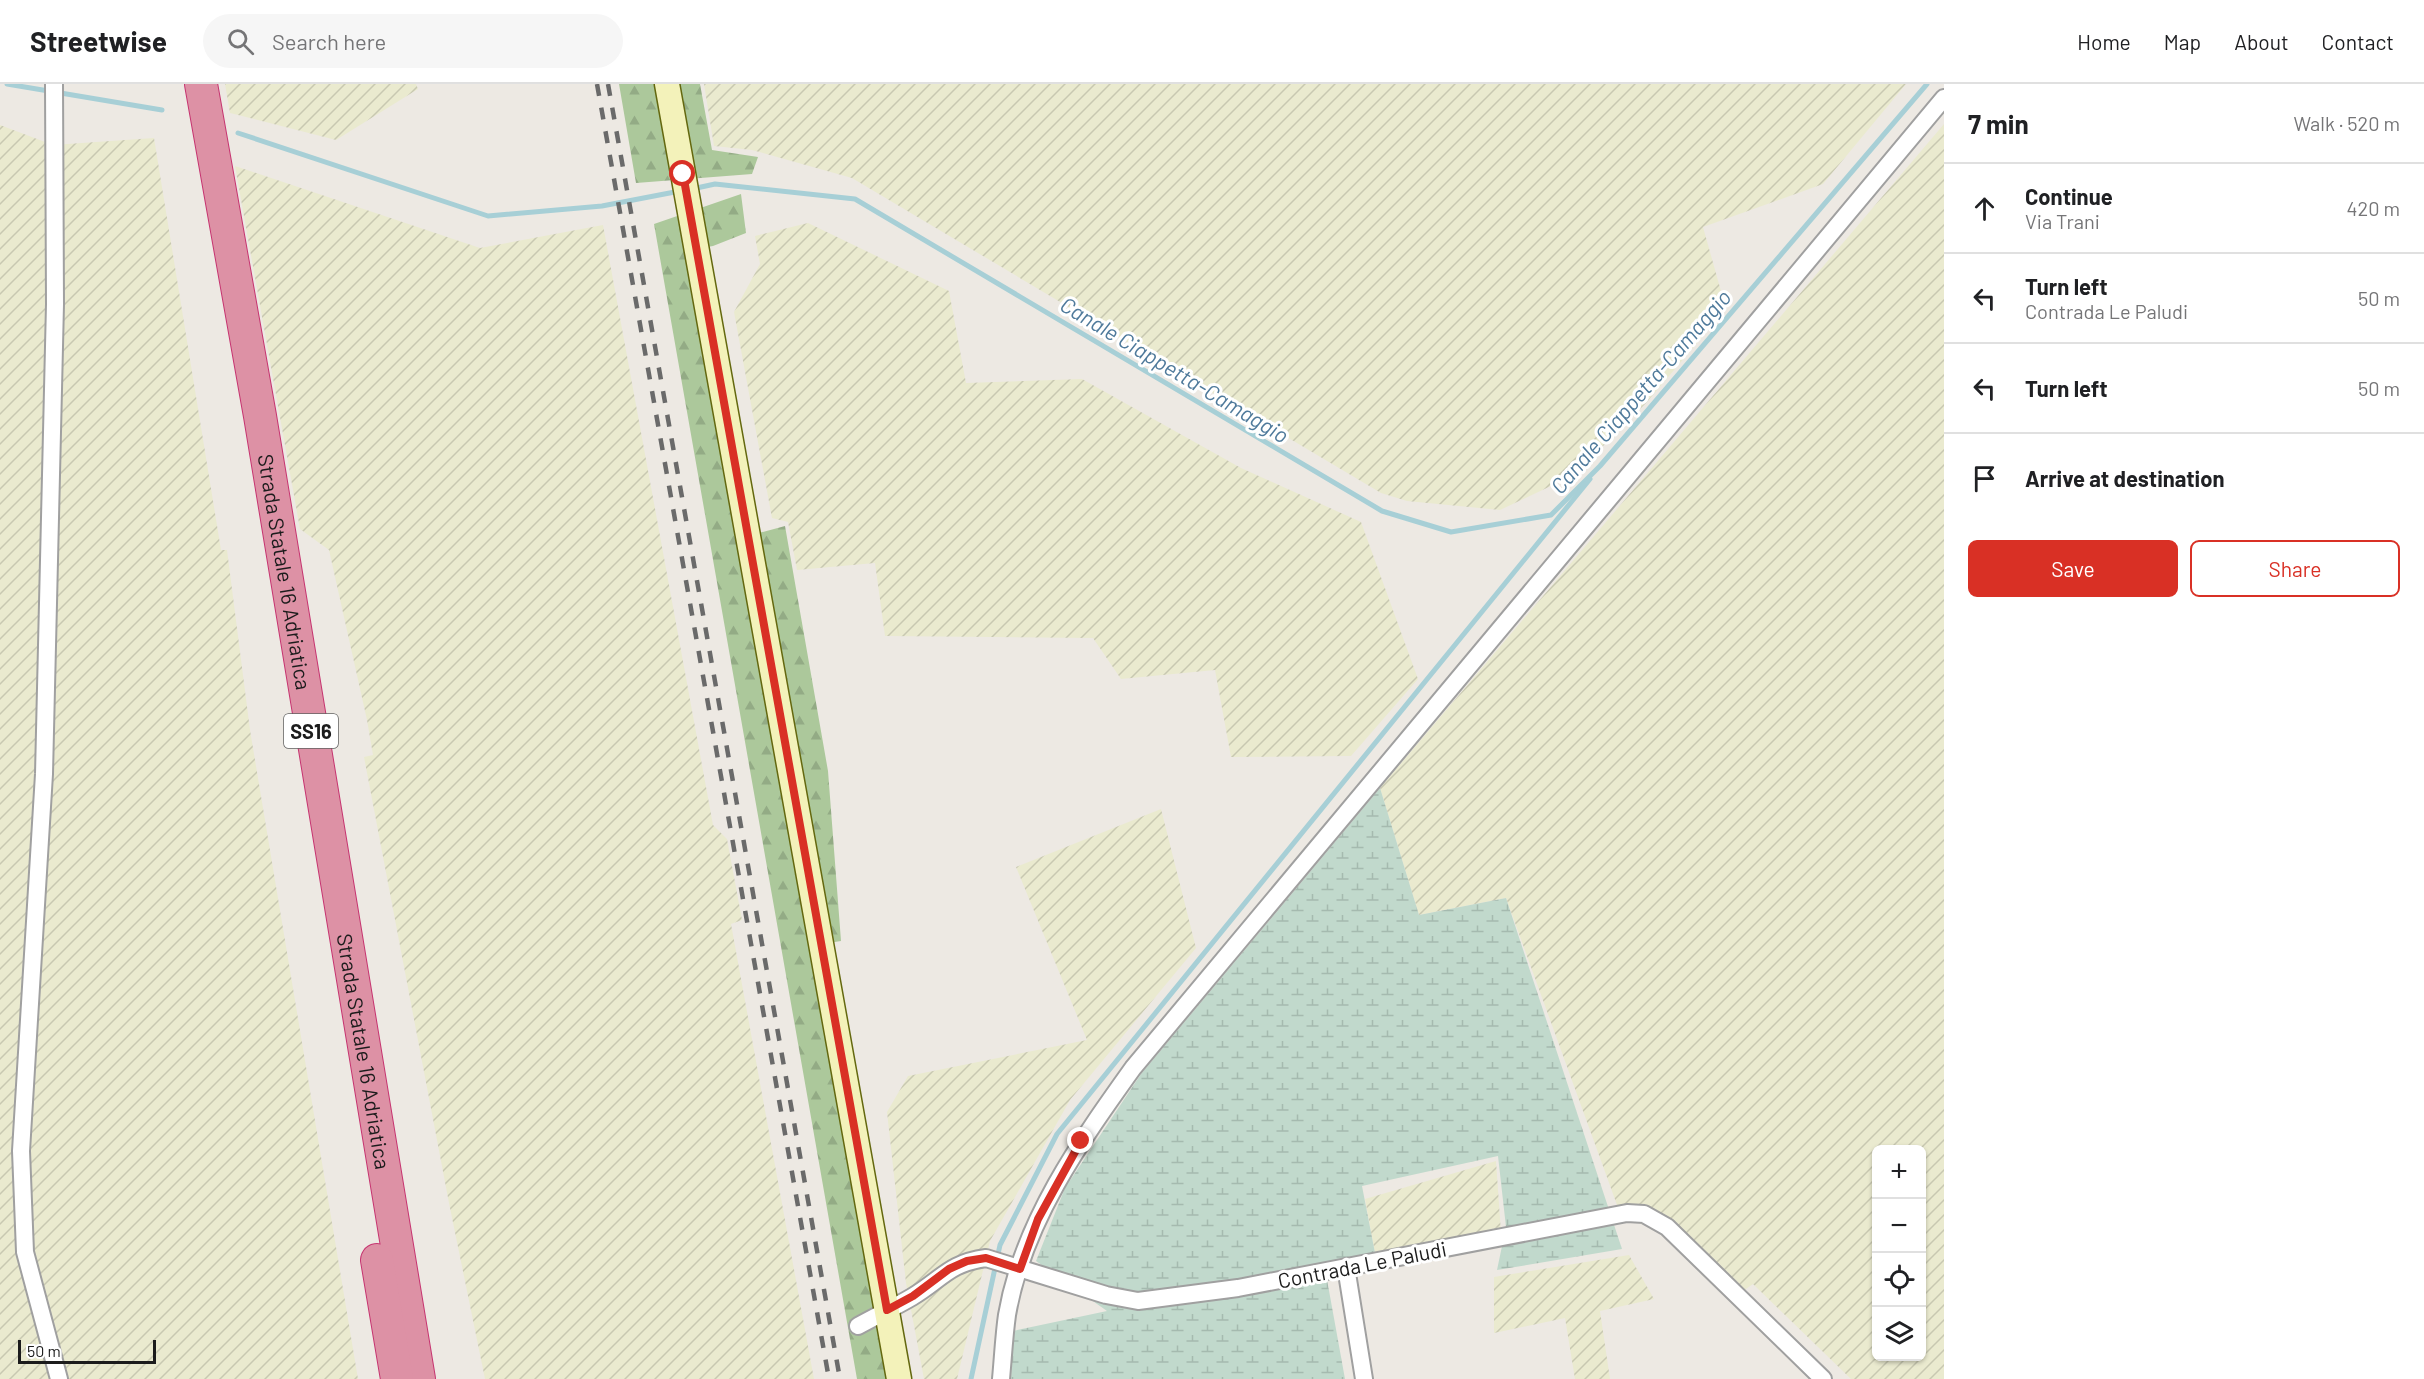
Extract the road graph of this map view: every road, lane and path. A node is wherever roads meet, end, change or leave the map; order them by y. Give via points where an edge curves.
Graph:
1 (54, 84) edge
2 (184, 84) edge
3 (201, 84) edge
4 (667, 84) edge
5 (1944, 98) edge
6 (1013, 1267) junction
7 (1346, 1267) junction
8 (887, 1310) junction
9 (858, 1326) dead end
10 (59, 1379) edge
11 (397, 1379) edge
12 (419, 1379) edge
13 (899, 1379) edge
14 (1001, 1379) edge
15 (1364, 1379) edge
16 (1823, 1379) edge

1 - 10 street via 55,304 44,774 21,1151 25,1252
2 - 11 highway, Strada Statale 16 Adriatica / SS16
3 - 12 highway, Strada Statale 16 Adriatica / SS16 via 260,416
4 - 8 main road
5 - 6 street via 1133,1068 1081,1141
6 - 7 street, Contrada Le Paludi via 1138,1301 1238,1288
6 - 8 street, Contrada Le Paludi via 986,1258 967,1261
6 - 14 street
7 - 15 street
7 - 16 street, Contrada Le Paludi via 1626,1213 1644,1214 1667,1227
8 - 9 street, Contrada Le Paludi
8 - 13 main road

